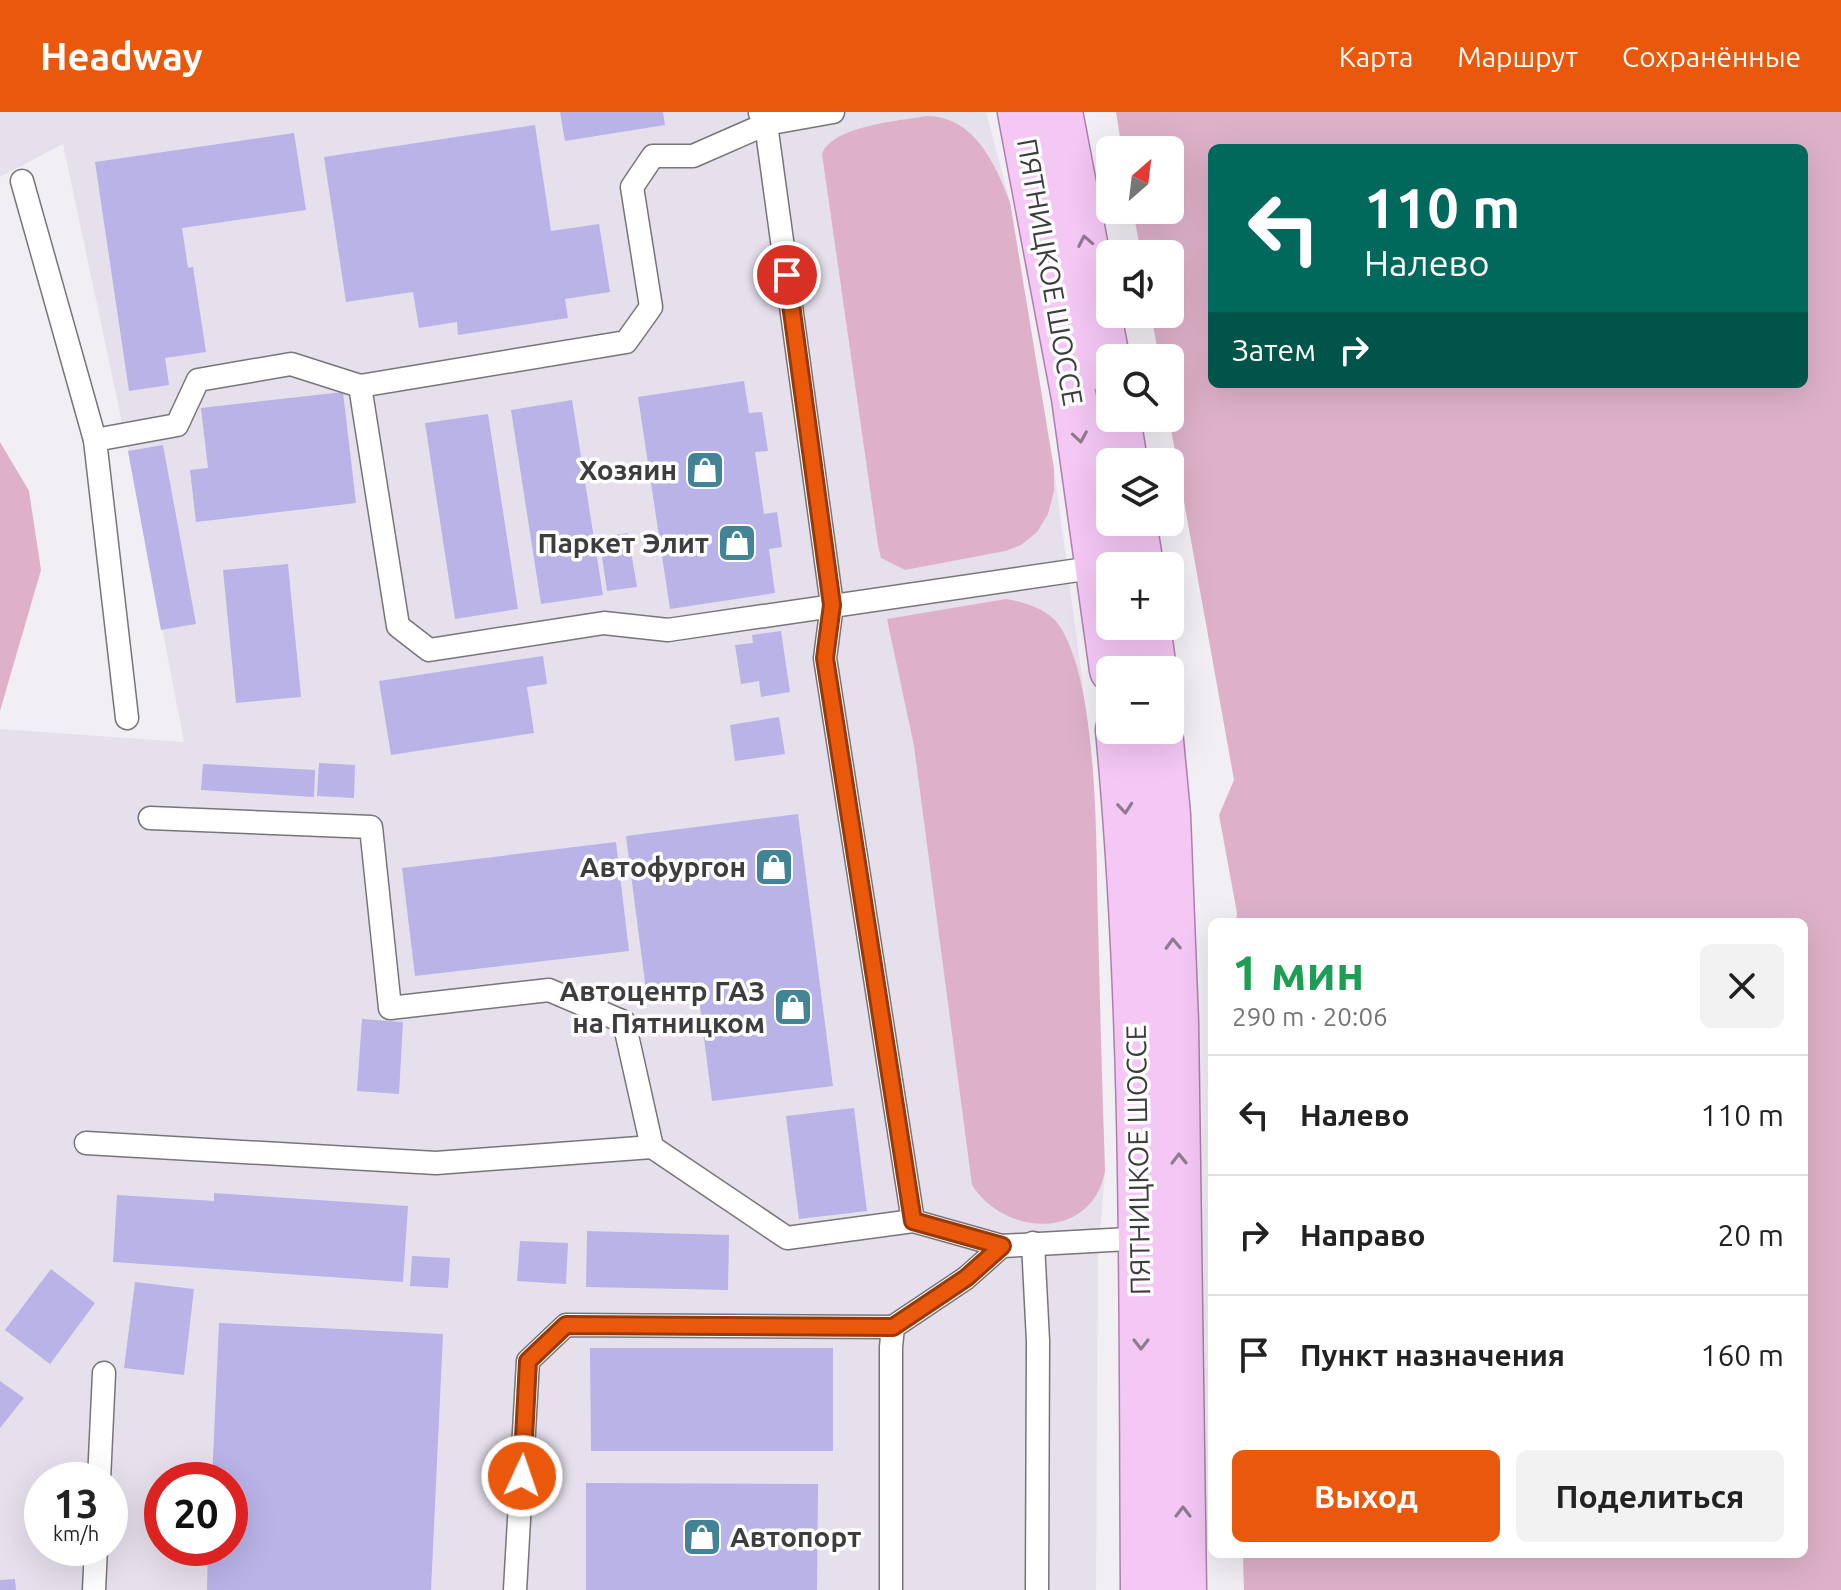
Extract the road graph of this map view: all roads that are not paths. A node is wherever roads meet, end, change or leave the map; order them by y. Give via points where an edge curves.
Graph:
1 (833, 112) edge
2 (1020, 112) edge
3 (1060, 112) edge
4 (763, 118) edge
5 (22, 181) dead end
6 (1104, 344) edge
7 (360, 386) junction
8 (95, 440) junction
9 (1116, 552) edge
10 (1096, 569) edge
11 (832, 605) junction
12 (127, 718) dead end
13 (1119, 744) edge
14 (1161, 744) edge
15 (150, 818) dead end
16 (86, 1143) dead end
17 (652, 1147) junction
18 (913, 1221) junction
19 (1160, 1238) junction
20 (1033, 1243) junction
21 (1002, 1246) junction
22 (893, 1327) junction
23 (104, 1373) dead end
24 (100, 1462) edge
25 (95, 1566) edge
26 (94, 1590) edge
27 (515, 1590) edge
28 (891, 1590) edge
29 (1037, 1590) edge
30 (1143, 1590) edge
31 (1184, 1590) edge

1 - 4 lane
2 -> 9 main road, ПЯТНИЦКОЕ ШОССЕ via 1074,398
6 -> 3 main road, ПЯТНИЦКОЕ ШОССЕ
4 - 7 lane via 693,156 653,156 632,187 651,307 626,342
4 - 11 lane
5 - 8 lane
7 - 8 lane via 291,364 198,380 177,425
7 - 11 lane via 398,626 429,650 604,623 668,630
8 - 12 lane
10 - 11 lane
11 - 18 lane via 825,658
13 -> 19 main road, ПЯТНИЦКОЕ ШОССЕ via 1137,1033
19 -> 14 main road, ПЯТНИЦКОЕ ШОССЕ via 1168,815
15 - 17 lane via 371,827 390,1008 549,990 624,1022
16 - 17 lane via 436,1163
17 - 18 lane via 787,1238
18 - 21 lane
19 - 20 lane
19 -> 30 main road, ПЯТНИЦКОЕ ШОССЕ
31 -> 19 main road, ПЯТНИЦКОЕ ШОССЕ
20 - 21 lane
20 - 29 lane
21 - 22 lane via 966,1278
22 - 27 lane via 566,1325 528,1361
22 - 28 lane
23 - 24 lane
25 - 26 lane

